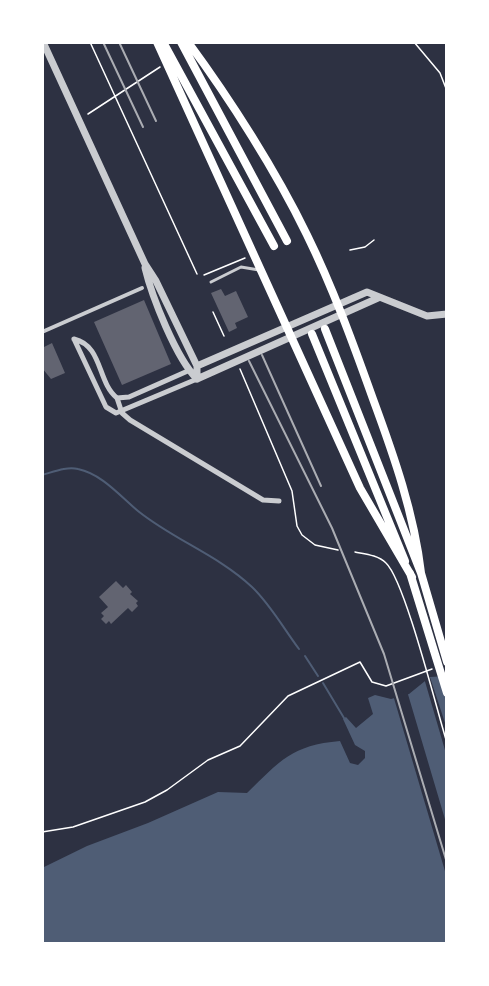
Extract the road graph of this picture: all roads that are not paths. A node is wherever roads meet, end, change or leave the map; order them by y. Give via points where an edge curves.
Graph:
1 (43, 42) edge
2 (157, 42) edge
3 (164, 42) edge
4 (181, 42) edge
5 (188, 42) edge
6 (287, 241) dead end
7 (274, 246) dead end
8 (145, 264) junction
9 (260, 270) junction
10 (211, 282) dead end
11 (141, 288) dead end
12 (378, 297) junction
13 (338, 303) junction
14 (342, 314) junction
15 (447, 314) edge
16 (285, 327) junction
17 (325, 329) dead end
18 (42, 332) edge
19 (312, 334) dead end
20 (290, 337) junction
21 (99, 364) junction
22 (197, 366) junction
23 (89, 369) junction
24 (188, 370) junction
25 (196, 379) junction
26 (117, 398) junction
27 (122, 413) junction
28 (279, 501) dead end
29 (421, 573) junction
30 (412, 578) junction
31 (442, 662) edge
32 (447, 693) edge

1 - 8 street
2 - 9 main road
3 - 7 main road
4 - 6 main road
5 - 13 main road via 291,202
8 - 22 street
8 - 24 street via 149,284
9 - 10 lane via 241,267
9 - 16 main road
11 - 18 street
12 - 13 street via 367,292
12 - 14 street
12 - 15 street via 427,316
13 - 14 main road
13 - 16 street
14 - 20 street
14 - 29 main road via 405,491
16 - 20 main road
16 - 22 street
17 - 29 main road
19 - 30 main road
20 - 25 street via 240,363
20 - 30 main road via 360,488
21 - 23 street
21 - 23 street via 85,341 74,339
21 - 26 street
22 - 24 street
22 - 25 street
23 - 27 street via 106,407
24 - 25 street
24 - 26 street via 129,397
25 - 27 street
26 - 27 street
27 - 28 street via 263,500
29 - 31 main road
30 - 31 main road
31 - 32 main road

